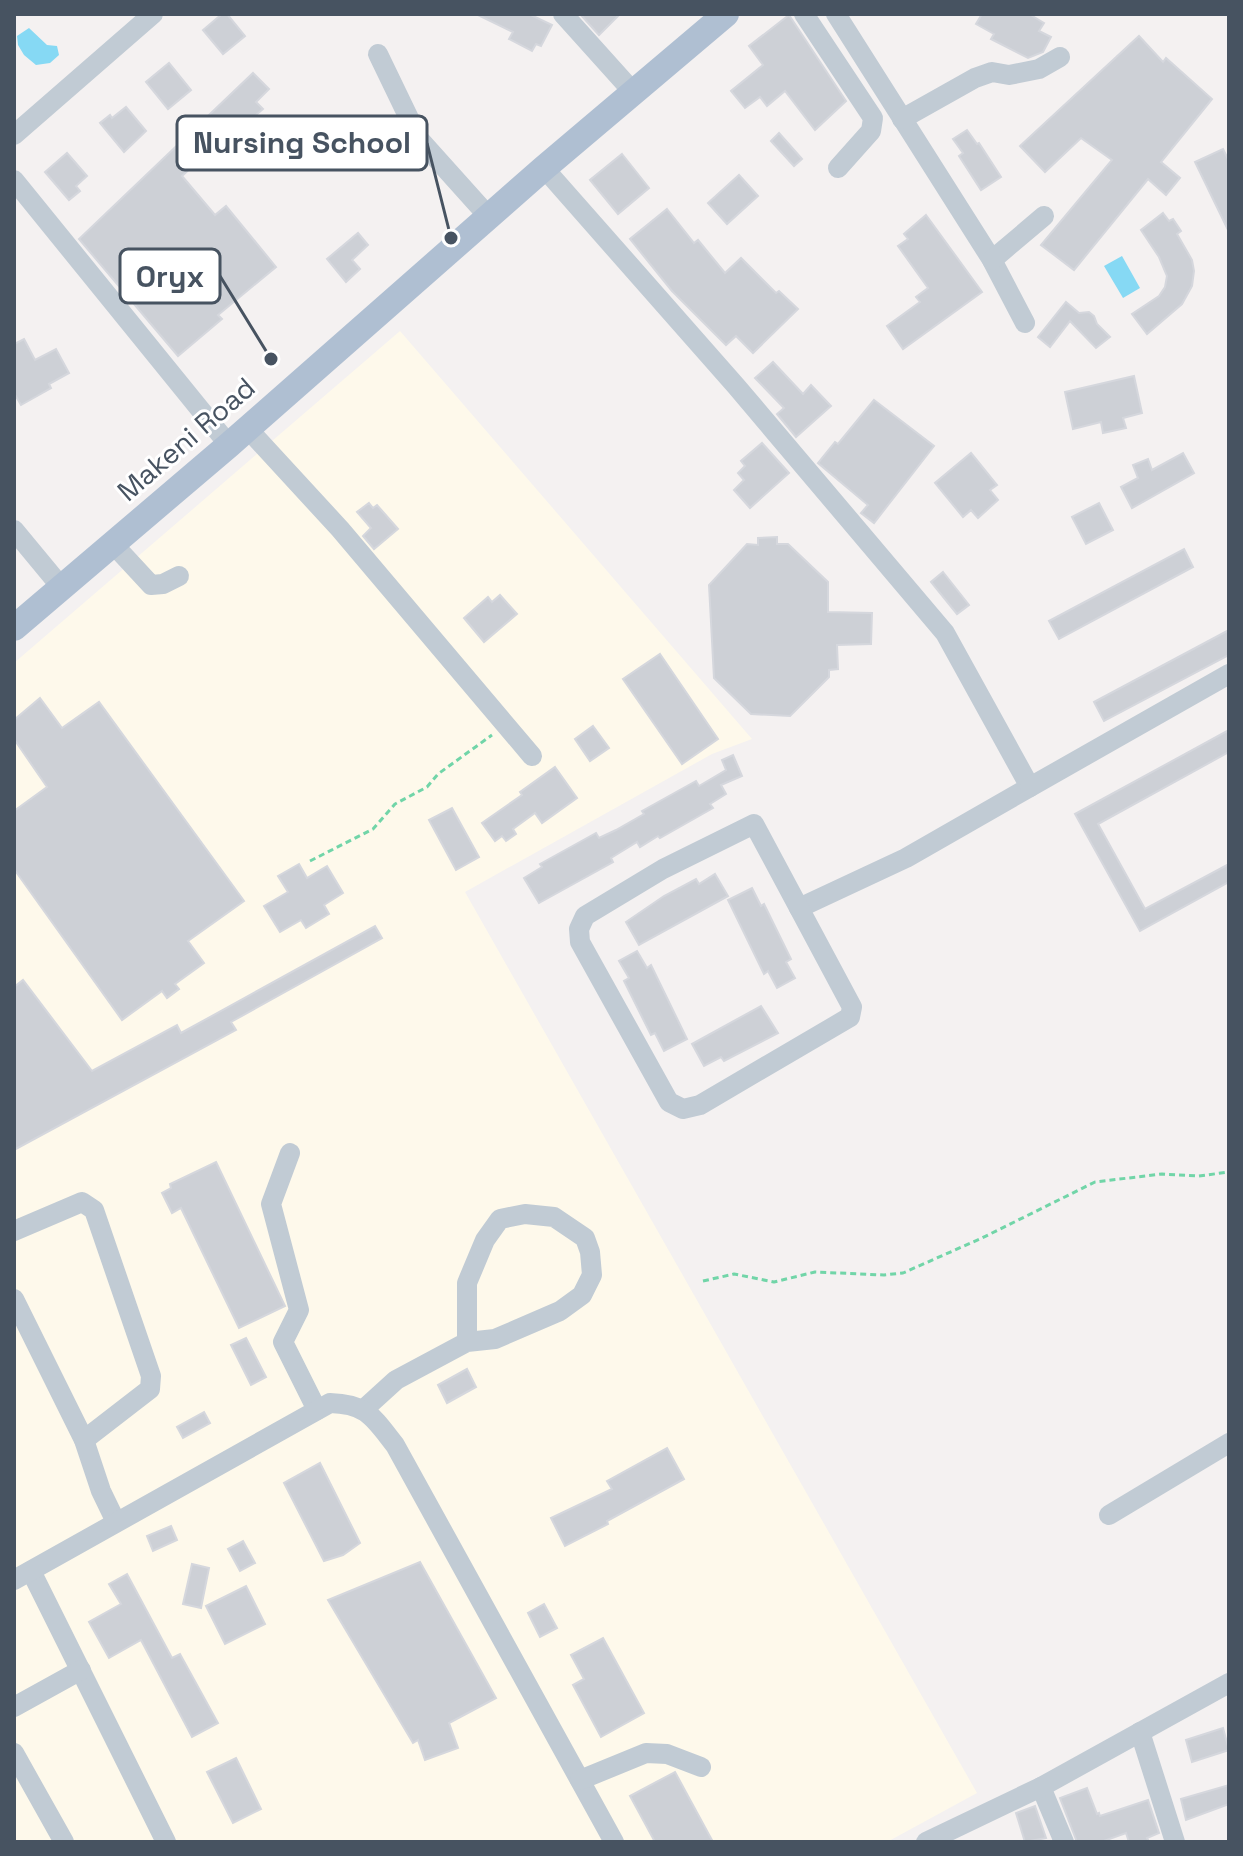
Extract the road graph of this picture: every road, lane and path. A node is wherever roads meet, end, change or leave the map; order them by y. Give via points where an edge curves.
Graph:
1 (153, 14) edge
2 (563, 14) edge
3 (726, 14) edge
4 (804, 14) edge
5 (836, 14) edge
6 (378, 54) dead end
7 (1060, 57) dead end
8 (634, 93) junction
9 (902, 119) junction
10 (14, 135) edge
11 (544, 168) junction
12 (838, 168) dead end
13 (15, 184) edge
14 (1044, 216) dead end
15 (489, 217) junction
16 (992, 260) junction
17 (1025, 323) dead end
18 (238, 437) junction
19 (14, 530) edge
20 (113, 544) junction
21 (179, 576) dead end
22 (62, 588) junction
23 (14, 628) edge
24 (1229, 674) edge
25 (504, 725) junction
26 (532, 756) dead end
27 (1030, 787) junction
28 (310, 861) dead end
29 (799, 908) junction
30 (290, 1153) dead end
31 (1229, 1172) edge
32 (14, 1231) edge
33 (703, 1281) dead end
34 (14, 1299) edge
35 (467, 1342) junction
36 (317, 1410) junction
37 (363, 1410) junction
38 (84, 1440) junction
39 (1229, 1443) edge
40 (1109, 1515) dead end
41 (116, 1522) junction
42 (22, 1575) edge
43 (81, 1670) junction
44 (1229, 1683) edge
45 (14, 1707) edge
46 (1140, 1732) junction
47 (14, 1753) edge
48 (701, 1767) dead end
49 (580, 1780) junction
50 (1041, 1787) junction
51 (64, 1842) edge
52 (166, 1842) edge
53 (614, 1842) edge
54 (926, 1842) edge
55 (1064, 1842) edge
56 (1175, 1842) edge

1 - 10 street
2 - 8 street
3 - 8 main road, Makeni Road
4 - 12 street via 873,118 871,131
5 - 9 street
6 - 15 street via 419,139
7 - 9 street via 1039,69 975,78
8 - 11 main road, Makeni Road
9 - 16 street
11 - 15 main road, Makeni Road
11 - 27 street via 945,633
13 - 18 street
14 - 16 street
15 - 18 main road, Makeni Road
16 - 17 street
18 - 20 main road, Makeni Road
18 - 25 street via 340,529
19 - 22 street
20 - 21 street via 151,585
20 - 22 main road, Makeni Road
22 - 23 main road, Makeni Road
24 - 27 street
25 - 26 street
25 - 28 path via 427,787 395,804 373,829
27 - 29 street via 906,858
29 - 29 street via 852,1007 850,1017 700,1105 683,1109 669,1102 580,942 585,916 754,824
30 - 36 street via 271,1204 299,1310 283,1342
31 - 33 path via 1095,1182 903,1273 815,1272 774,1282 734,1274
32 - 38 street via 82,1202 94,1210 151,1376 150,1389
34 - 38 street
35 - 35 street via 467,1283 500,1219 525,1214 554,1217 585,1238 592,1275 582,1295 560,1311 495,1339
35 - 37 street via 396,1380
36 - 37 street via 330,1403
36 - 41 street
37 - 49 street via 395,1445
38 - 41 street
39 - 40 street
41 - 42 street
42 - 43 street
43 - 45 street
43 - 52 street
44 - 46 street
46 - 50 street
46 - 56 street
47 - 51 street
48 - 49 street via 667,1754 646,1753
49 - 53 street
50 - 54 street
50 - 55 street

